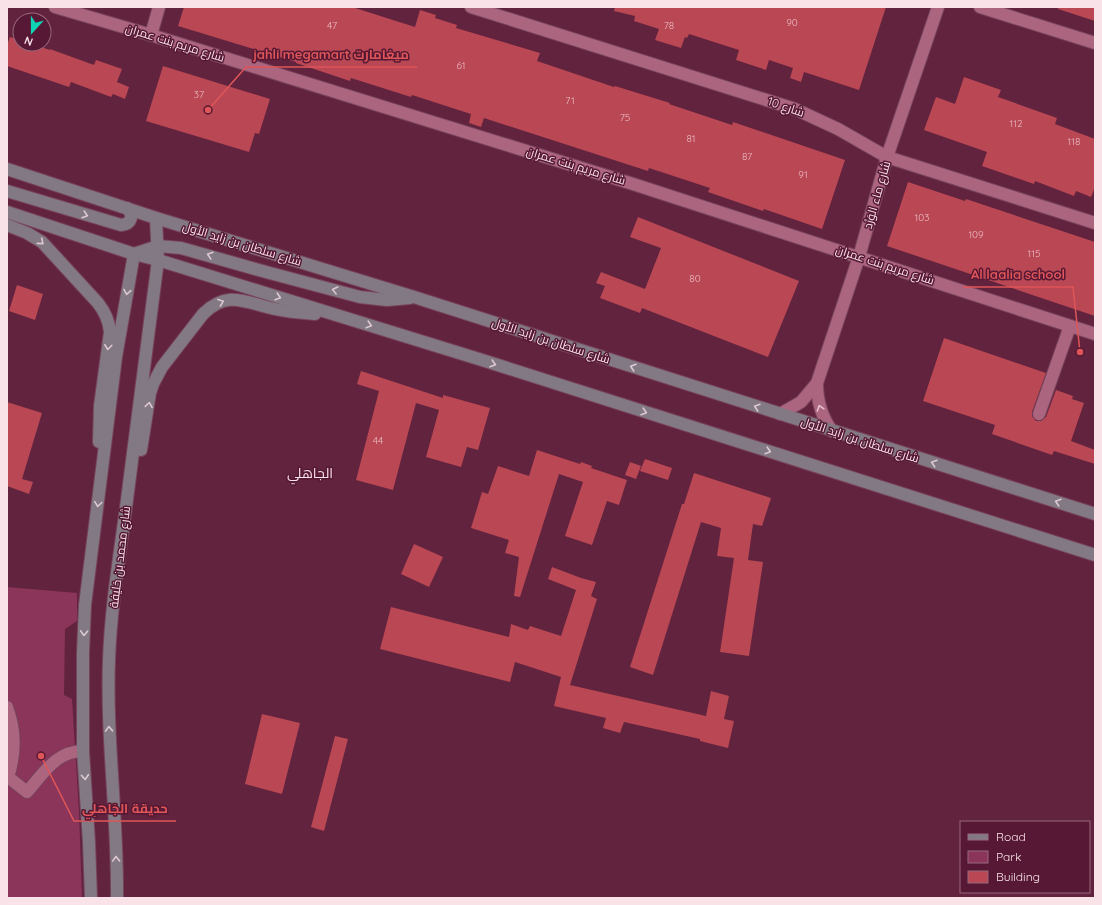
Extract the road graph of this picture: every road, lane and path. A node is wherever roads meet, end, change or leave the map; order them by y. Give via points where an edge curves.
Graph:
1 (55, 7) edge
2 (159, 7) edge
3 (471, 7) edge
4 (938, 7) edge
5 (980, 7) edge
6 (151, 35) junction
7 (1095, 43) edge
8 (887, 157) junction
9 (7, 169) edge
10 (7, 191) edge
11 (127, 208) junction
12 (7, 212) edge
13 (156, 218) junction
14 (1095, 222) edge
15 (7, 225) edge
16 (158, 246) junction
17 (134, 254) junction
18 (859, 257) junction
19 (158, 260) junction
20 (414, 297) junction
21 (332, 314) junction
22 (1070, 326) junction
23 (1095, 334) edge
24 (817, 383) junction
25 (780, 414) junction
26 (1039, 414) dead end
27 (832, 431) junction
28 (101, 476) junction
29 (129, 483) junction
30 (1095, 514) edge
31 (1095, 555) edge
32 (7, 707) edge
33 (83, 751) junction
34 (91, 898) edge
35 (117, 898) edge

1 - 6 street, شارع مريم بنت عمران
2 - 6 street
3 - 8 street, شارع 10 via 795,109 831,125
4 - 8 street, شارع ماء الوَرْد
5 - 7 street
6 - 18 street, شارع مريم بنت عمران via 633,184
8 - 14 street, شارع 10
8 - 18 street, شارع ماء الوَرْد
9 - 11 main road, شارع سلطان بن زايد الأول
10 -> 11 main road via 121,225 126,225 132,216
11 - 13 main road, شارع سلطان بن زايد الأول
12 - 17 main road
13 - 16 main road, شارع محمد بن خليفة
13 - 20 main road, شارع سلطان بن زايد الأول
15 -> 28 main road via 35,237 48,248 98,303 109,322 99,424
16 - 17 main road
16 - 19 main road, شارع محمد بن خليفة
20 -> 16 main road via 387,300 360,297 190,249
17 - 19 main road
17 -> 28 main road via 116,358
18 - 22 street, شارع مريم بنت عمران
18 - 24 street, شارع ماء الوَرْد
19 -> 21 main road
19 - 29 main road, شارع محمد بن خليفة
25 -> 20 main road, شارع سلطان بن زايد الأول
29 -> 21 main road via 141,448 153,384 162,367 210,307 228,299 238,299 274,309
21 -> 31 main road
22 - 23 street, شارع مريم بنت عمران
22 - 26 street
24 - 25 street, شارع ماء الوَرْد via 801,402
27 -> 24 street, شارع ماء الوَرْد via 820,409
25 - 27 main road, شارع سلطان بن زايد الأول
30 -> 27 main road, شارع سلطان بن زايد الأول
28 -> 33 main road via 85,605 82,653
35 -> 29 main road, شارع محمد بن خليفة via 109,728 109,659
32 - 33 street via 14,742 12,766 8,777 27,792 60,757 71,752
33 -> 34 main road

